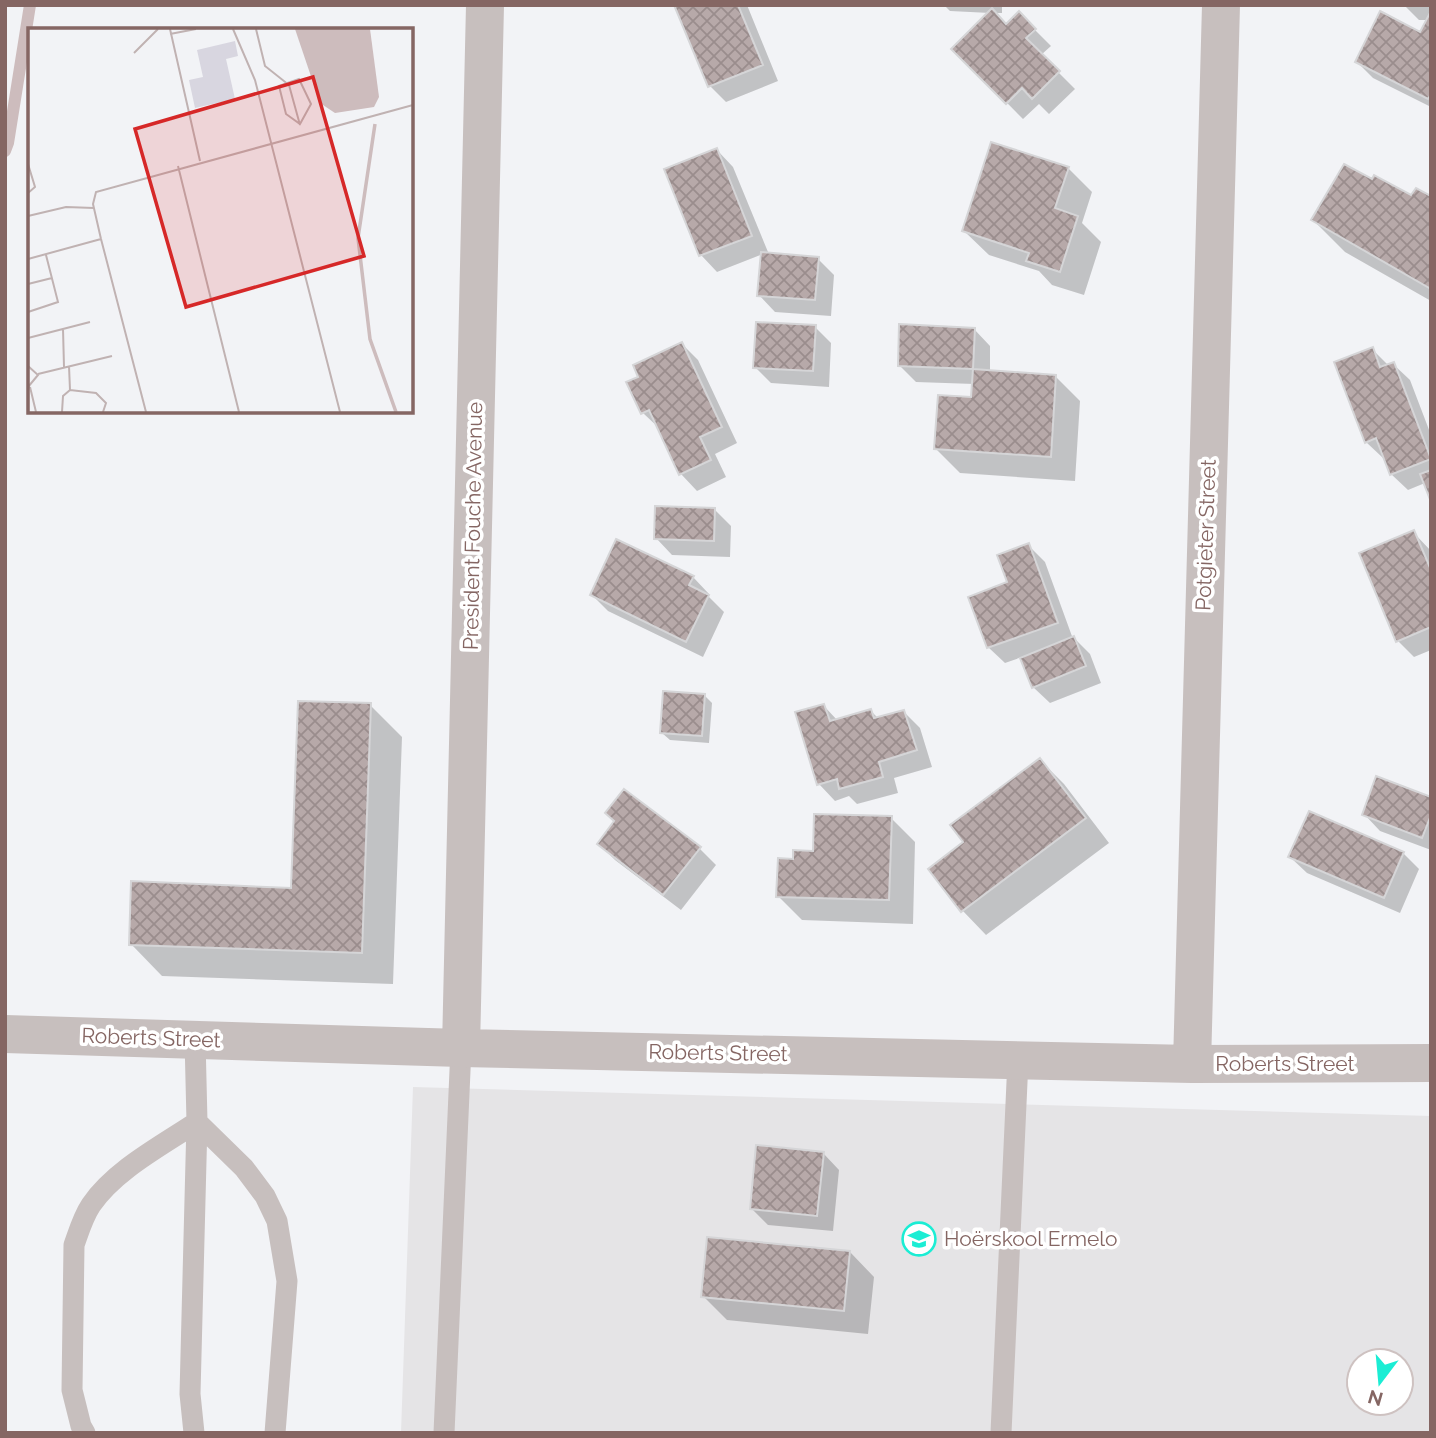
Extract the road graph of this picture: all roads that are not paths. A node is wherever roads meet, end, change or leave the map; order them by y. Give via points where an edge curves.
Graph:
1 (485, 5) edge
2 (1221, 5) edge
3 (5, 1034) edge
4 (195, 1040) junction
5 (461, 1048) junction
6 (1018, 1060) junction
7 (1431, 1063) edge
8 (1192, 1065) junction
9 (197, 1122) junction
10 (85, 1433) edge
11 (194, 1433) edge
12 (275, 1433) edge
13 (444, 1433) edge
14 (1000, 1433) edge

1 - 5 street, President Fouche Avenue
2 - 8 street, Potgieter Street
3 - 4 street, Roberts Street
4 - 5 street, Roberts Street
4 - 9 lane
5 - 6 street, Roberts Street
5 - 13 lane
6 - 8 street, Roberts Street
6 - 14 lane
7 - 8 street, Roberts Street
9 - 10 lane via 113,1178 81,1224 74,1245 72,1390
9 - 11 lane via 190,1394
9 - 12 lane via 244,1168 277,1221 287,1281

